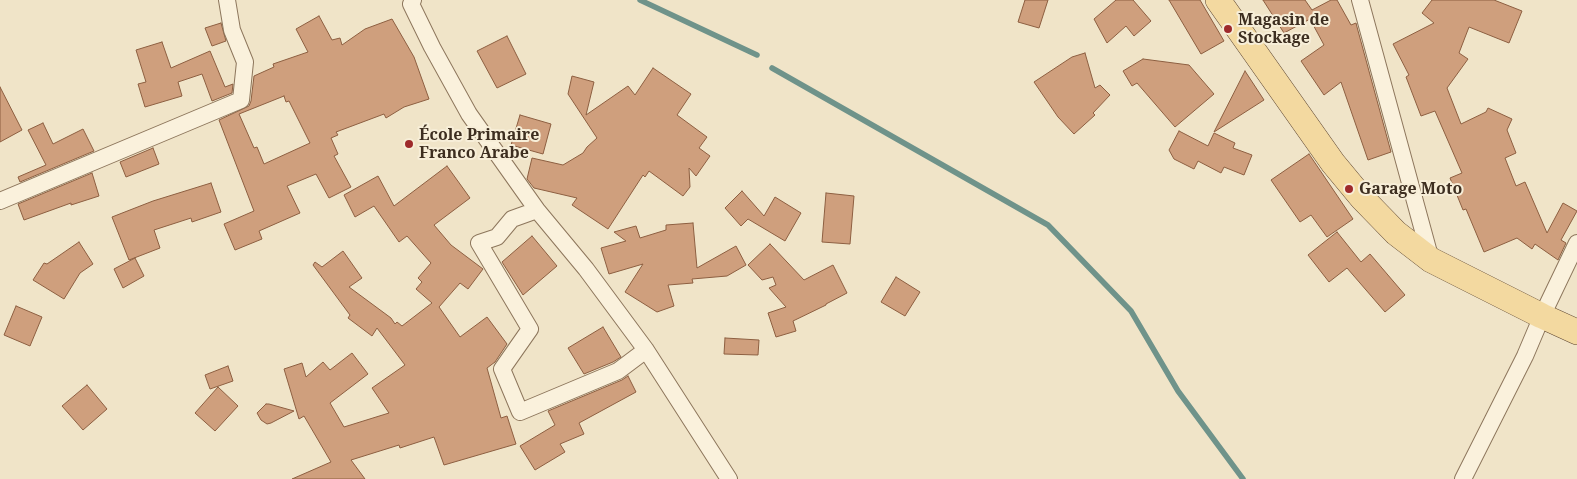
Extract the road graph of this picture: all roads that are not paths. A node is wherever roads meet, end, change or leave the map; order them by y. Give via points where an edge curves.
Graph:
1 (227, 0) edge
2 (413, 0) edge
3 (1218, 0) edge
4 (1360, 0) edge
5 (0, 201) edge
6 (537, 210) junction
7 (1577, 243) edge
8 (1431, 260) junction
9 (1542, 316) junction
10 (1577, 332) edge
11 (646, 350) junction
12 (729, 479) edge
13 (1463, 479) edge

1 - 5 street via 232,30 245,62 240,100
2 - 6 street via 411,4 432,47 469,114
3 - 8 main road via 1333,163 1396,232
4 - 8 street
6 - 11 street
6 - 11 street via 512,219 496,238 479,243 530,329 502,369 520,412 618,371
7 - 9 street
8 - 9 main road
9 - 10 main road
9 - 13 street
11 - 12 street

